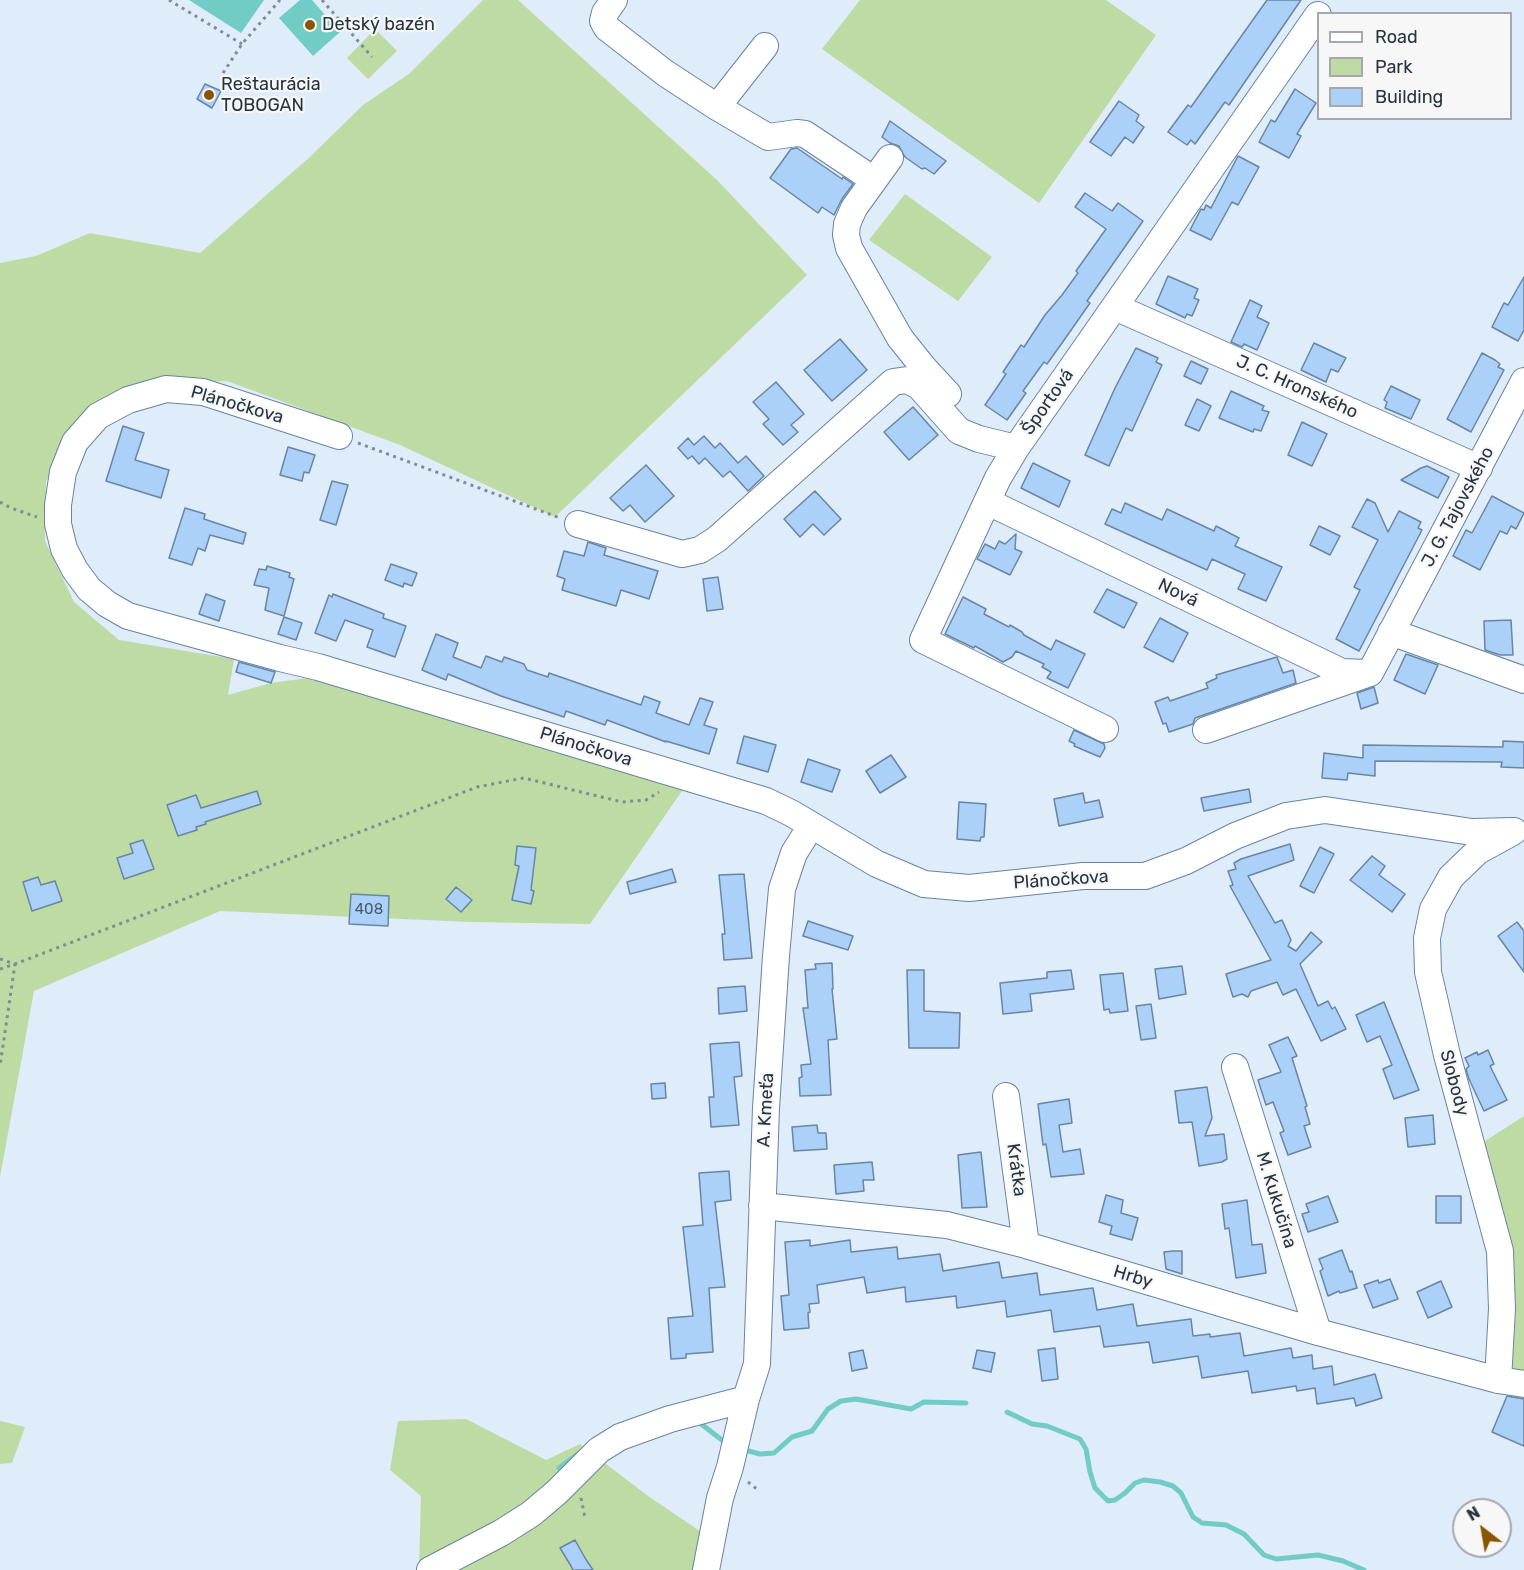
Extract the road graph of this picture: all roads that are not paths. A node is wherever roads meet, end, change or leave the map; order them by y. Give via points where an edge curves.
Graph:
1 (614, 0) edge
2 (1317, 17) edge
3 (765, 46) dead end
4 (717, 107) junction
5 (890, 158) dead end
6 (874, 180) junction
7 (1115, 307) junction
8 (1524, 381) edge
9 (339, 436) road end
10 (1004, 445) junction
11 (1479, 468) junction
12 (988, 502) junction
13 (578, 524) road end
14 (1391, 632) junction
15 (1370, 673) junction
16 (1524, 680) edge
17 (1105, 729) dead end
18 (1206, 730) dead end
19 (811, 826) junction
20 (1519, 828) edge
21 (1235, 1068) dead end
22 (1006, 1096) dead end
23 (762, 1206) junction
24 (1026, 1245) junction
25 (1318, 1332) junction
26 (1498, 1380) junction
27 (1524, 1384) edge
28 (746, 1399) junction
29 (430, 1570) edge
30 (706, 1570) edge

1 - 4 street via 603,21 607,28
2 - 7 street, Športová
3 - 4 street
4 - 6 street via 768,137 805,134
5 - 6 street
6 - 10 street via 847,224 849,248 900,338 924,368
7 - 10 street, Športová
7 - 11 street, J. C. Hronského
8 - 11 street, J. G. Tajovského
9 - 19 street, Plánočkova via 203,392 166,389 128,400 98,416 75,442 63,472 58,524 64,549 82,580 107,604 128,616 318,667 766,801
10 - 12 street, Športová
10 - 13 street via 959,430 919,386 907,380 893,382 700,550 682,554
11 - 14 street, J. G. Tajovského
12 - 15 street, Nová via 1342,672
12 - 17 street, Športová via 923,640
14 - 15 street, J. G. Tajovského
14 - 16 street
15 - 18 street
19 - 20 street, Plánočkova via 877,864 924,884 969,888 1083,876 1144,876 1286,816 1325,810 1472,832
19 - 23 street, A. Kmeťa via 794,853 782,889
20 - 26 street, Slobody via 1478,851 1451,877 1433,909 1427,938 1428,972 1444,1044 1500,1251
21 - 25 street, M. Kukučína
22 - 24 street, Krátka
23 - 24 street, Hrby via 947,1225
23 - 28 street, A. Kmeťa via 757,1364
24 - 25 street, Hrby
25 - 26 street, Hrby
26 - 27 street, Hrby
28 - 29 street via 620,1437 599,1450 531,1514
28 - 30 street, A. Kmeťa

